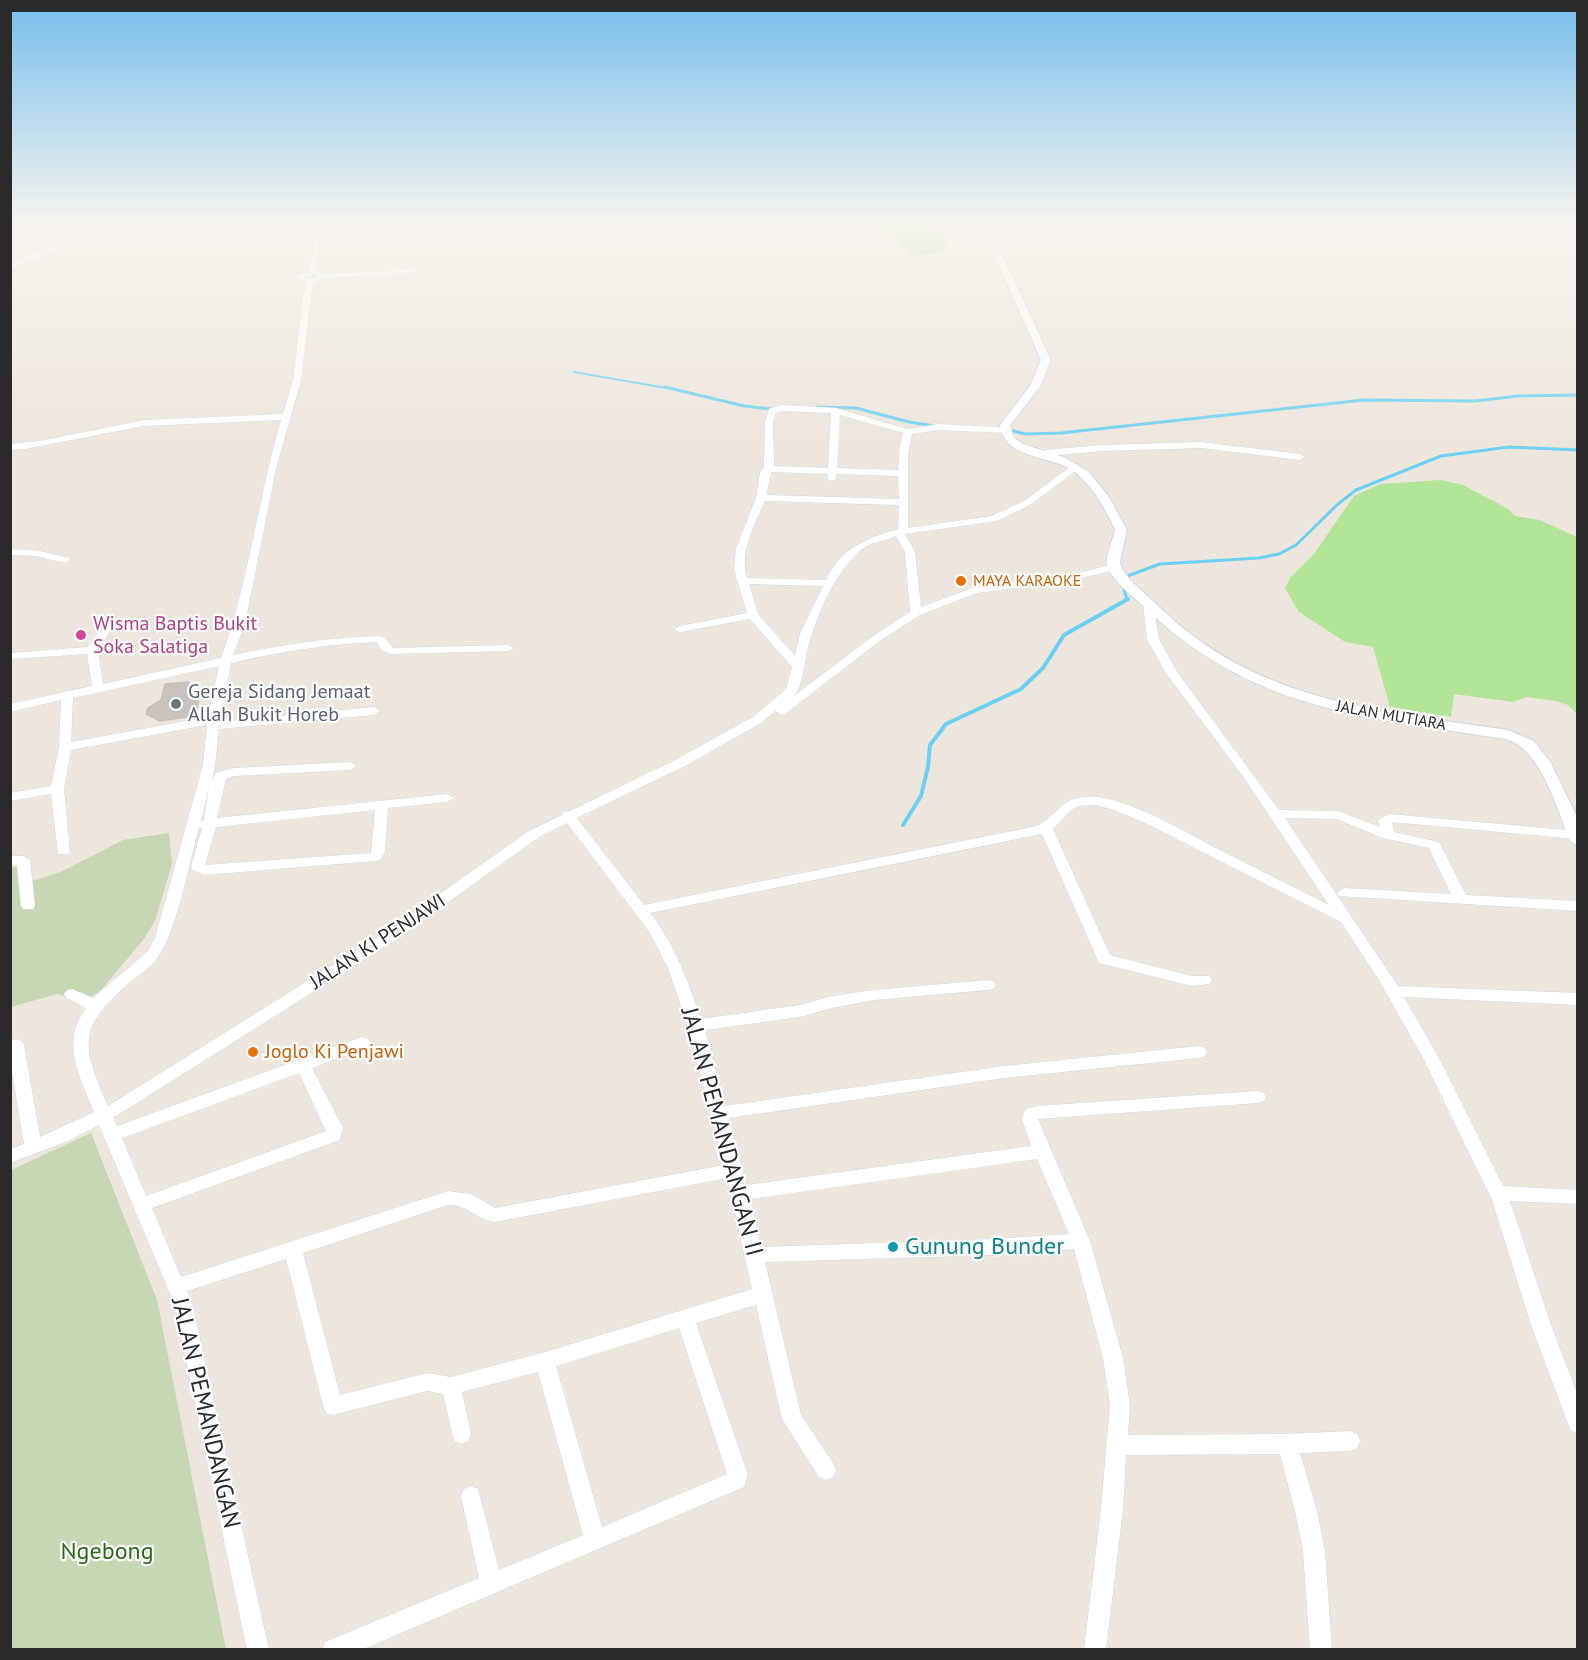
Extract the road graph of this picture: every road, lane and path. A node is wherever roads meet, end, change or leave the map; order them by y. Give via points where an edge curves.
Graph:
1 (306, 299) edge
2 (1019, 299) edge
3 (836, 411) junction
4 (287, 417) junction
5 (1006, 429) junction
6 (908, 432) junction
7 (10, 447) edge
8 (1046, 453) junction
9 (1300, 457) dead end
10 (1076, 467) junction
11 (770, 470) junction
12 (904, 473) junction
13 (832, 476) junction
14 (761, 498) junction
15 (904, 502) junction
16 (901, 532) junction
17 (10, 552) edge
18 (65, 560) dead end
19 (1114, 567) junction
20 (743, 581) junction
21 (830, 584) junction
22 (1148, 603) junction
23 (916, 613) junction
24 (753, 615) junction
25 (106, 628) dead end
26 (680, 628) dead end
27 (508, 648) dead end
28 (92, 650) junction
29 (10, 656) edge
30 (226, 660) junction
31 (799, 668) junction
32 (98, 689) junction
33 (67, 696) junction
34 (10, 708) edge
35 (374, 711) dead end
36 (214, 723) junction
37 (751, 724) junction
38 (66, 747) junction
39 (350, 766) dead end
40 (57, 789) junction
41 (10, 796) edge
42 (447, 798) dead end
43 (382, 806) junction
44 (1275, 814) junction
45 (568, 815) junction
46 (210, 823) junction
47 (193, 825) junction
48 (1046, 828) junction
49 (1388, 835) junction
50 (1576, 838) edge
51 (63, 851) dead end
52 (10, 861) edge
53 (1344, 893) dead end
54 (1461, 899) junction
55 (28, 906) dead end
56 (1578, 906) edge
57 (641, 910) junction
58 (1345, 919) junction
59 (1204, 980) dead end
60 (988, 985) dead end
61 (1393, 991) junction
62 (72, 994) dead end
63 (1578, 999) edge
64 (95, 1006) junction
65 (696, 1024) junction
66 (362, 1043) dead end
67 (16, 1045) dead end
68 (1199, 1052) dead end
69 (303, 1065) junction
70 (1258, 1097) dead end
71 (719, 1113) junction
72 (103, 1116) junction
73 (111, 1135) junction
74 (33, 1147) junction
75 (1042, 1151) junction
76 (10, 1156) edge
77 (734, 1170) junction
78 (739, 1194) junction
79 (1498, 1194) junction
80 (1578, 1197) edge
81 (141, 1205) junction
82 (1081, 1241) junction
83 (293, 1249) junction
84 (754, 1255) junction
85 (176, 1287) junction
86 (762, 1294) junction
87 (685, 1318) junction
88 (545, 1361) junction
89 (451, 1386) junction
90 (1578, 1424) edge
91 (461, 1434) dead end
92 (1350, 1441) dead end
93 (1116, 1444) junction
94 (1287, 1444) junction
95 (826, 1470) dead end
96 (471, 1496) dead end
97 (595, 1541) junction
98 (491, 1584) junction
99 (258, 1650) edge
100 (333, 1650) edge
101 (1095, 1650) edge
102 (1321, 1650) edge

1 - 4 street via 297,380
2 - 5 street via 1046,360 1044,374 1010,417
3 - 6 street
3 - 11 street via 772,411
3 - 13 street
4 - 7 street via 124,426 46,444
4 - 30 street via 271,469 239,624
5 - 6 street via 925,428
5 - 8 street via 1011,442
6 - 12 street
8 - 9 street via 1201,445
8 - 10 street
10 - 16 street via 1027,504 993,519
10 - 19 street via 1100,494 1121,530
11 - 13 street
11 - 14 street via 765,473
12 - 13 street
12 - 15 street
14 - 15 street
14 - 20 street via 741,548 739,570
15 - 16 street
16 - 21 street via 872,540 855,550
16 - 23 street via 910,552
17 - 18 street
19 - 22 street, JALAN MUTIARA
19 - 23 street via 1070,578 975,590
20 - 21 street
20 - 24 street
21 - 31 street via 806,634
22 - 44 street via 1153,639 1172,673
22 - 50 street, JALAN MUTIARA via 1199,646 1251,675 1321,703 1522,740 1531,745 1548,772
23 - 37 street via 785,709
24 - 26 street
24 - 31 street
25 - 28 street
27 - 30 street via 391,651 380,639 339,640
28 - 29 street
28 - 32 street
30 - 32 street
30 - 36 street
31 - 37 street via 795,685 786,697
32 - 33 street
33 - 34 street
33 - 38 street
35 - 36 street
36 - 38 street
36 - 47 street via 209,765
37 - 45 street, JALAN KI PENJAWI via 682,762
38 - 40 street
39 - 46 street via 226,774 217,781
40 - 41 street
40 - 51 street
42 - 43 street
43 - 46 street
43 - 46 street via 378,852 369,858 199,869
44 - 49 street via 1338,815
44 - 58 street
45 - 57 street, JALAN PEMANDANGAN II
45 - 72 street, JALAN KI PENJAWI via 534,834 389,937
46 - 47 street
47 - 64 street via 162,938 146,962
48 - 57 street
48 - 58 street via 1063,809 1075,803 1099,802 1120,807
48 - 59 street via 1103,957 1192,981
49 - 50 street via 1385,820 1389,818
49 - 54 street via 1436,845
52 - 55 street via 23,860
53 - 54 street
54 - 56 street
57 - 65 street, JALAN PEMANDANGAN II via 676,968
58 - 61 street
60 - 65 street via 874,995 800,1011
61 - 63 street
61 - 79 street
62 - 64 street
64 - 72 street, JALAN PEMANDANGAN via 81,1034 83,1066
65 - 71 street, JALAN PEMANDANGAN II
66 - 69 street
67 - 74 street
68 - 71 street via 1004,1072
69 - 73 street
69 - 81 street via 335,1128 334,1135
70 - 75 street via 1033,1112 1030,1119
71 - 77 street, JALAN PEMANDANGAN II
72 - 73 street, JALAN PEMANDANGAN
72 - 74 street, JALAN KI PENJAWI
73 - 81 street, JALAN PEMANDANGAN
74 - 76 street, JALAN KI PENJAWI
75 - 78 street
75 - 82 street
77 - 78 street, JALAN PEMANDANGAN II
77 - 83 street via 495,1215 486,1214 471,1200 448,1198
78 - 84 street, JALAN PEMANDANGAN II
79 - 80 street
79 - 90 street
81 - 85 street, JALAN PEMANDANGAN
82 - 84 street
82 - 93 street via 1113,1358 1120,1405
83 - 85 street
83 - 89 street via 331,1404 338,1406 427,1382
84 - 86 street, JALAN PEMANDANGAN II
85 - 99 street, JALAN PEMANDANGAN via 183,1303
86 - 87 street
86 - 95 street, JALAN PEMANDANGAN II via 794,1424
87 - 88 street
87 - 97 street via 737,1479
88 - 89 street
88 - 97 street
89 - 91 street
92 - 94 street
93 - 94 street
93 - 101 street
94 - 102 street via 1314,1551
96 - 98 street
97 - 98 street
98 - 100 street

